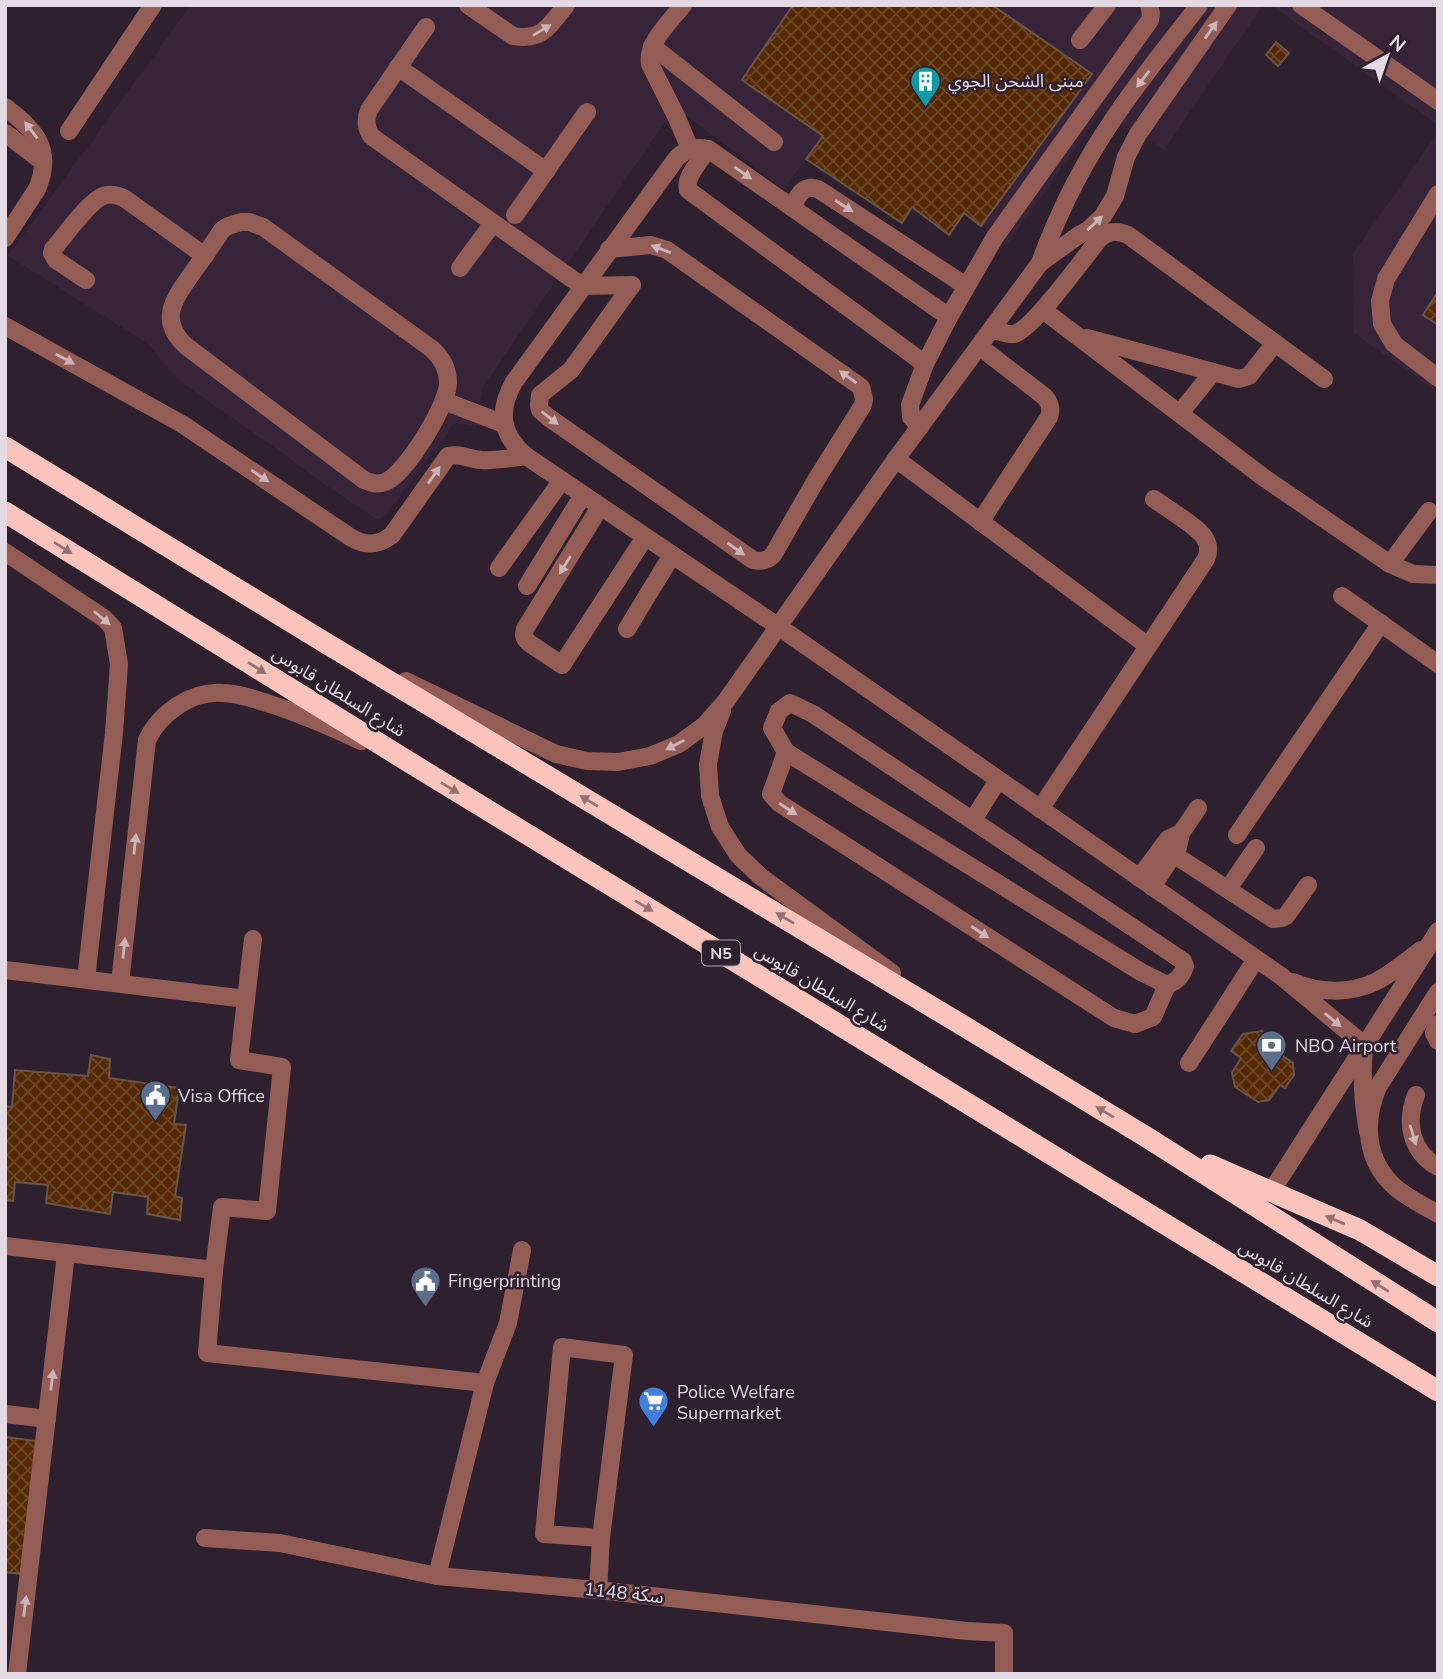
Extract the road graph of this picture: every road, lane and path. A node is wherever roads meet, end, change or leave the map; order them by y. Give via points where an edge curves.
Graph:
1 (153, 5) edge
2 (468, 5) edge
3 (566, 5) edge
4 (683, 5) edge
5 (1107, 5) edge
6 (1149, 5) edge
7 (1199, 5) edge
8 (1228, 5) edge
9 (1301, 5) edge
10 (426, 27) dead end
11 (1080, 40) dead end
12 (652, 46) junction
13 (398, 67) junction
14 (1435, 94) edge
15 (5, 107) edge
16 (587, 112) dead end
17 (69, 131) dead end
18 (5, 133) edge
19 (774, 142) dead end
20 (699, 149) junction
21 (43, 162) junction
22 (546, 171) junction
23 (1438, 194) edge
24 (792, 207) junction
25 (515, 215) dead end
26 (493, 223) junction
27 (6, 237) edge
28 (609, 249) junction
29 (205, 256) junction
30 (1040, 263) junction
31 (460, 268) dead end
32 (86, 280) dead end
33 (582, 286) junction
34 (967, 286) junction
35 (1042, 310) junction
36 (949, 317) junction
37 (5, 326) edge
38 (992, 330) junction
39 (1076, 335) junction
40 (1275, 343) junction
41 (980, 347) junction
42 (925, 364) junction
43 (1213, 372) junction
44 (1438, 378) edge
45 (1324, 379) dead end
46 (444, 401) junction
47 (1180, 413) junction
48 (504, 424) junction
49 (920, 427) junction
50 (5, 447) edge
51 (526, 456) junction
52 (896, 459) junction
53 (562, 480) junction
54 (583, 495) junction
55 (1154, 499) dead end
56 (600, 507) junction
57 (1429, 511) dead end
58 (5, 512) edge
59 (980, 522) junction
60 (645, 537) junction
61 (5, 552) edge
62 (672, 555) junction
63 (1390, 564) junction
64 (499, 568) dead end
65 (1438, 575) edge
66 (527, 586) dead end
67 (1342, 596) dead end
68 (1381, 623) junction
69 (779, 627) junction
70 (627, 629) dead end
71 (324, 642) junction
72 (1148, 646) junction
73 (1437, 663) edge
74 (726, 701) junction
75 (786, 752) junction
76 (409, 762) junction
77 (998, 780) junction
78 (1198, 808) dead end
79 (1040, 809) junction
80 (973, 820) junction
81 (1181, 833) junction
82 (1237, 835) dead end
83 (1256, 848) dead end
84 (1173, 854) junction
85 (1145, 883) junction
86 (1308, 885) dead end
87 (1227, 889) junction
88 (1433, 938) edge
89 (253, 939) dead end
90 (1256, 960) junction
91 (5, 970) edge
92 (1281, 976) junction
93 (86, 979) junction
94 (120, 983) junction
95 (1167, 985) junction
96 (1438, 992) edge
97 (246, 999) junction
98 (1438, 1024) edge
99 (962, 1025) junction
100 (1438, 1041) edge
101 (1364, 1045) junction
102 (1189, 1063) dead end
103 (1416, 1095) dead end
104 (1368, 1132) junction
105 (1148, 1138) junction
106 (1438, 1167) edge
107 (1271, 1192) junction
108 (1438, 1214) edge
109 (5, 1247) edge
110 (522, 1250) dead end
111 (66, 1254) junction
112 (214, 1270) junction
113 (1438, 1276) edge
114 (1438, 1322) edge
115 (485, 1383) junction
116 (1438, 1391) edge
117 (5, 1414) edge
118 (47, 1419) junction
119 (205, 1538) dead end
120 (601, 1538) junction
121 (437, 1576) junction
122 (598, 1590) junction
123 (17, 1674) edge
124 (1004, 1674) edge

1 - 17 street
2 -> 3 street via 520,37 544,32
4 - 12 street
5 - 11 street
6 - 34 street via 1150,20 995,237
7 -> 30 street via 1101,139 1062,209
30 -> 8 street via 1103,216 1138,134
9 - 14 street
10 - 13 street
12 - 19 street
12 - 20 street via 650,64 677,118
13 - 22 street
13 - 26 street via 366,117 371,135
21 -> 15 street via 31,129
16 - 22 street
18 - 21 street
20 -> 24 street
20 - 28 street via 676,159
20 - 42 street via 687,180 688,190
21 - 27 street via 37,189
22 - 25 street
23 - 44 street via 1386,279 1380,313 1394,344
24 -> 34 street via 803,190 818,189
24 - 36 street
26 - 31 street
26 - 33 street
28 - 33 street
33 -> 28 street via 632,285 571,370 540,395 538,405 544,414 753,560 769,559 863,405 864,393 857,383 667,250 651,245
29 - 32 street via 124,198 102,196 52,253
29 - 46 street via 228,226 249,222 263,227 438,354 448,373
29 - 46 street via 171,309 178,339 364,480 382,484 393,478 425,437
30 - 38 street
33 - 48 street via 507,394
34 - 36 street
35 - 38 street via 1020,331
35 - 39 street
35 - 40 street via 1099,239 1116,231 1128,234
36 - 42 street
37 -> 51 street via 182,424 362,543 381,542 392,535 448,456 491,460
38 - 41 street
39 - 43 street
39 - 47 street
40 - 43 street via 1244,379
40 - 45 street
41 - 49 street
41 - 59 street via 1045,397 1051,408
42 - 49 street via 909,405 911,417
43 - 47 street
46 - 48 street
47 - 63 street via 1263,477
48 - 51 street
49 - 52 street
50 - 71 highway, شارع السلطان قابوس
51 - 53 street
52 - 59 street
52 - 69 street
53 - 54 street
53 - 64 street
54 - 56 street
54 - 66 street
55 - 72 street via 1206,539 1208,553
56 - 60 street
56 -> 60 street via 525,629 529,643 562,665
57 - 63 street
58 -> 76 highway, شارع السلطان قابوس / N5
59 - 72 street
60 - 62 street
61 -> 93 street via 105,618 117,644 114,733
62 - 69 street
62 - 70 street
63 - 65 street via 1412,574
67 - 68 street
68 - 73 street
68 - 82 street
69 - 74 street
69 - 77 street
74 -> 71 street via 705,725 670,748 618,762 587,761 556,754
99 -> 71 highway, شارع السلطان قابوس
72 - 79 street
74 - 99 street via 708,764 710,796 720,827 738,855 761,877
75 - 80 street via 772,728 779,711 790,703
75 - 95 street
75 -> 95 street via 771,794 779,803 1114,1018 1135,1024 1153,1017
94 -> 76 street via 147,740 166,714 201,695 246,696 303,715
76 -> 116 highway, شارع السلطان قابوس / N5
77 - 79 street
77 - 80 street
78 - 81 street
79 - 85 street
80 - 95 street via 1183,961 1183,974
81 - 84 street
81 - 85 street via 1168,839
83 - 87 street
84 - 85 street
84 - 87 street
85 - 90 street
86 - 87 street via 1286,916 1278,919
88 - 92 street via 1362,986 1321,990
88 - 101 street
89 - 97 street
90 - 92 street
90 - 102 street
91 - 93 street
92 -> 101 street
93 - 94 street
94 - 97 street
96 - 104 street via 1378,1087
97 - 112 street via 239,1060 282,1067 267,1211 222,1207
98 - 100 street via 1434,1033
105 -> 99 highway, شارع السلطان قابوس
101 - 104 street via 1363,1102
101 - 107 street
103 -> 106 street via 1410,1132 1421,1154
104 - 108 street via 1384,1176
105 - 107 highway
114 -> 105 highway, شارع السلطان قابوس
113 -> 107 highway via 1360,1230
109 - 111 street
110 - 115 street via 508,1323
111 - 112 street
118 -> 111 street
112 - 115 street via 208,1353
115 - 121 street
117 - 118 street
123 -> 118 street
119 - 121 street, سكة 1148 via 280,1543
120 - 120 street via 624,1354 562,1348 544,1534
120 - 122 street
121 - 122 street, سكة 1148
122 - 124 street, سكة 1148 via 1004,1633

